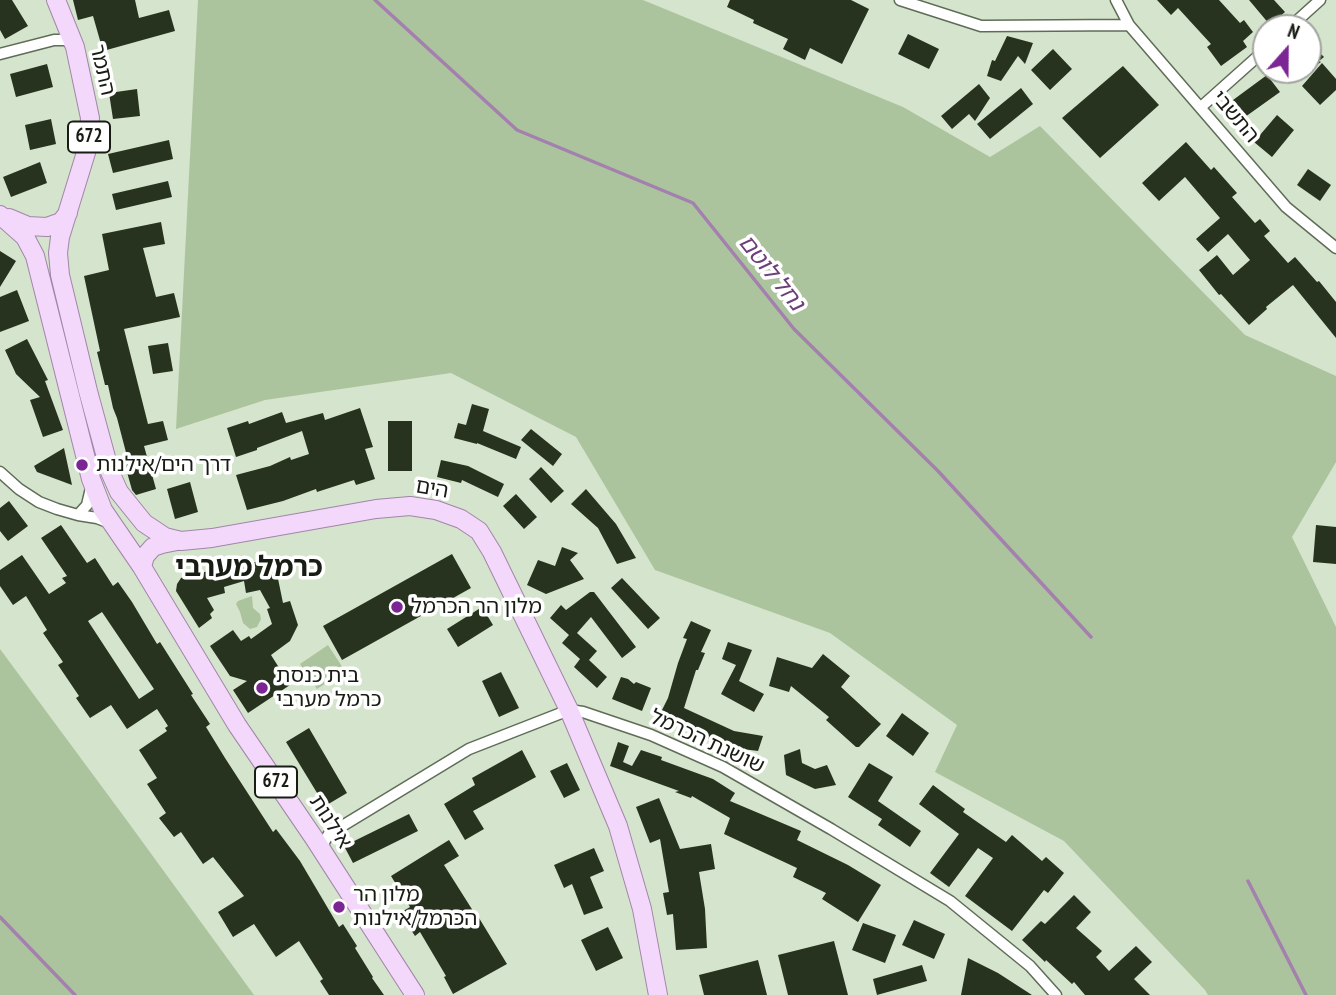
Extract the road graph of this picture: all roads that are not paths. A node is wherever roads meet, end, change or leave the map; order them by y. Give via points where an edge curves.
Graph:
1 (55, 0) edge
2 (900, 0) edge
3 (1116, 0) edge
4 (1320, 0) edge
5 (1304, 14) edge
6 (1129, 25) junction
7 (75, 47) junction
8 (0, 54) edge
9 (1252, 61) edge
10 (1201, 107) junction
11 (68, 213) junction
12 (0, 214) edge
13 (1336, 248) edge
14 (0, 472) edge
15 (91, 479) junction
16 (78, 515) junction
17 (117, 528) junction
18 (181, 541) junction
19 (142, 567) junction
20 (569, 710) junction
21 (323, 852) junction
22 (415, 995) edge
23 (658, 995) edge
24 (1056, 995) edge

1 - 7 main road, התמר / 672
2 - 6 street via 981,26
3 - 6 street, התשבי
4 - 5 street
6 - 10 street, התשבי
7 - 8 street via 66,40 54,40
7 - 11 main road, התמר / 672 via 90,118 88,146
9 - 10 street
10 - 13 street, התשבי via 1286,207
11 - 12 main road via 61,222 47,227 28,226
11 - 18 main road, התמר / 672 via 60,237 60,275 110,472 119,492 145,523 164,537
12 - 15 main road, 672 via 25,237 34,256
14 - 16 street via 39,502
15 - 16 street via 90,497
15 - 17 main road, 672 via 103,510
16 - 17 street
17 - 19 main road, 672
18 - 19 main road, הים via 152,547
18 - 20 main road, הים via 410,506 461,519 479,531 492,552
19 - 21 main road, אילנות / 672 via 237,725
20 - 21 street via 469,749 329,834
20 - 23 main road, הים via 618,826 642,909
20 - 24 street, שושנת הכרמל via 651,735 723,766 819,822 950,901 1030,966
21 - 22 main road, אילנות / 672

